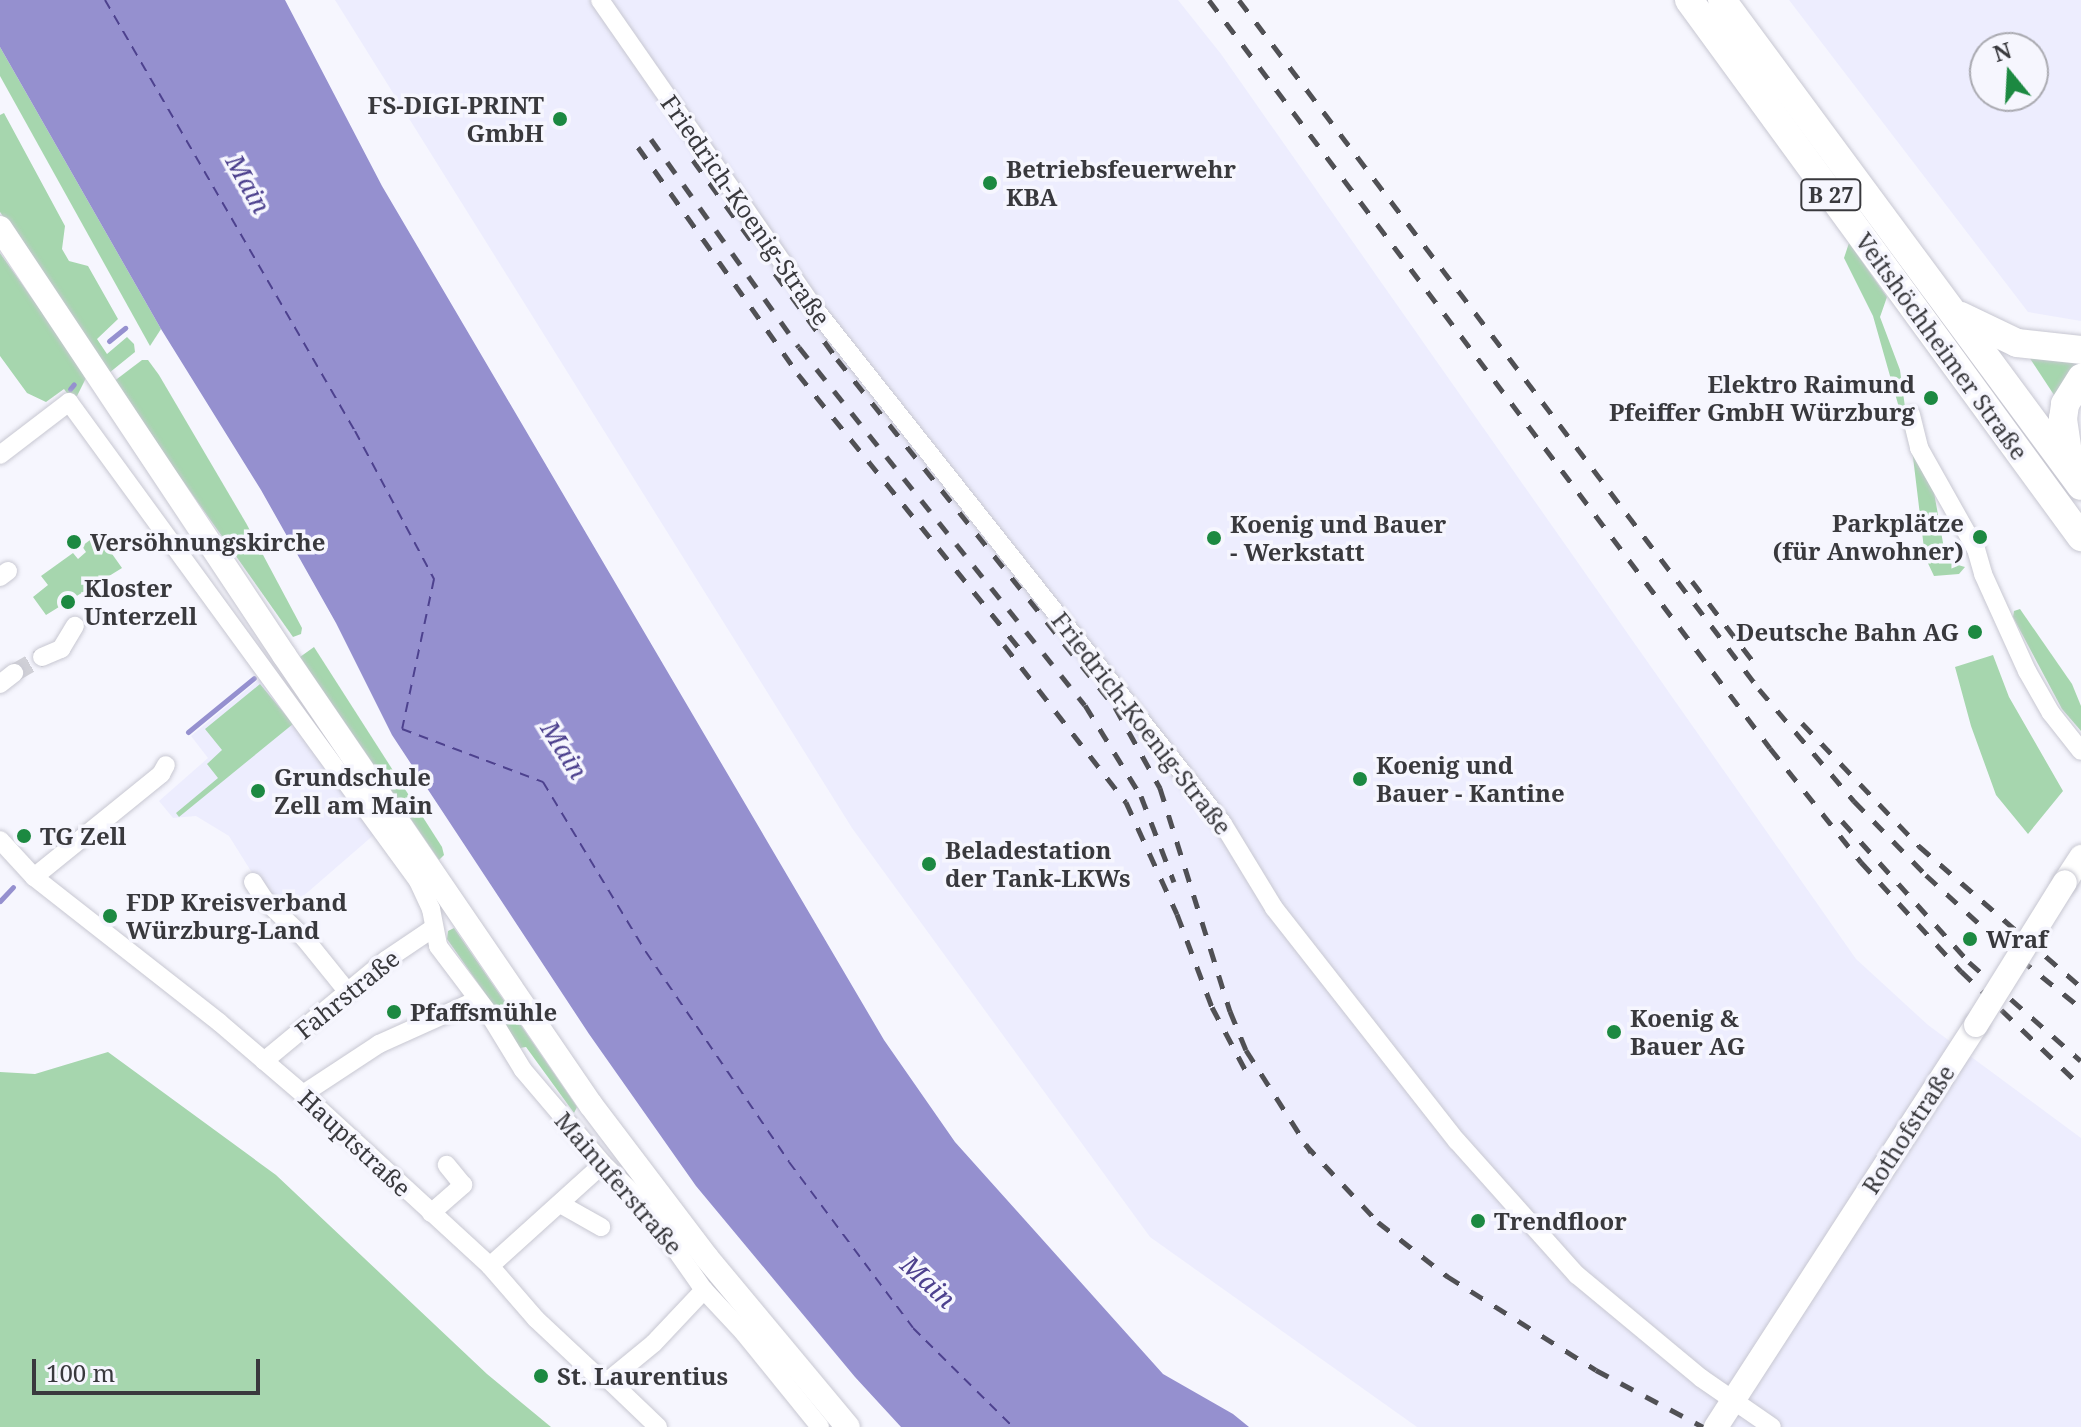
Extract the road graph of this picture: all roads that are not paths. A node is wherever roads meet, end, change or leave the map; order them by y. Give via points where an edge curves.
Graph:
1 (600, 0) edge
2 (1689, 0) edge
3 (1722, 0) edge
4 (0, 228) edge
5 (1951, 309) junction
6 (2081, 350) edge
7 (2081, 378) edge
8 (1911, 415) dead end
9 (0, 455) edge
10 (2076, 479) edge
11 (2081, 537) edge
12 (75, 626) dead end
13 (42, 657) tunnel mouth
14 (2081, 751) edge
15 (166, 765) dead end
16 (0, 840) edge
17 (2081, 857) edge
18 (17, 860) junction
19 (0, 870) edge
20 (34, 877) junction
21 (253, 882) dead end
22 (432, 929) junction
23 (347, 991) junction
24 (477, 1000) junction
25 (264, 1061) junction
26 (303, 1094) junction
27 (603, 1164) junction
28 (447, 1165) dead end
29 (562, 1205) junction
30 (431, 1213) junction
31 (601, 1227) dead end
32 (490, 1266) junction
33 (704, 1290) junction
34 (609, 1380) junction
35 (1733, 1400) junction
36 (658, 1427) edge
37 (820, 1427) edge
38 (848, 1427) edge
39 (1716, 1427) edge
40 (1772, 1427) edge

1 - 35 street, Friedrich-Koenig-Straße via 811,304 1223,824 1274,908 1457,1141 1577,1275
2 - 11 highway, Veitshöchheimer Straße / B 27
3 - 5 highway, Veitshöchheimer Straße / B 27
4 - 38 main road via 446,895 644,1176
5 - 6 highway via 1973,325 2017,343
5 - 10 highway, Veitshöchheimer Straße / B 27
7 - 10 highway via 2065,404 2063,419
8 - 14 street via 1919,448 1976,549 2027,671
9 - 22 street, Mainuferstraße via 69,402 418,881 431,909
12 - 13 street via 61,649
15 - 20 street
16 - 18 street, Hauptstraße
17 - 35 main road, Rothofstraße, bridge
18 - 19 street
18 - 20 street, Hauptstraße
20 - 25 street, Hauptstraße
21 - 23 street
22 - 23 street, Fahrstraße
22 - 24 street, Mainuferstraße via 438,946
23 - 25 street, Fahrstraße
24 - 26 street via 379,1044
24 - 27 street, Mainuferstraße via 523,1070
25 - 26 street, Hauptstraße
26 - 30 street, Hauptstraße
27 - 29 street
27 - 33 street, Mainuferstraße via 643,1203
28 - 30 street via 463,1185
29 - 31 street
29 - 32 street
30 - 32 street, Hauptstraße
32 - 34 street, Hauptstraße via 536,1319 598,1377
33 - 34 street via 654,1343
33 - 37 street, Mainuferstraße
34 - 36 street, Hauptstraße
35 - 39 main road, Rothofstraße
35 - 40 street, Friedrich-Koenig-Straße

